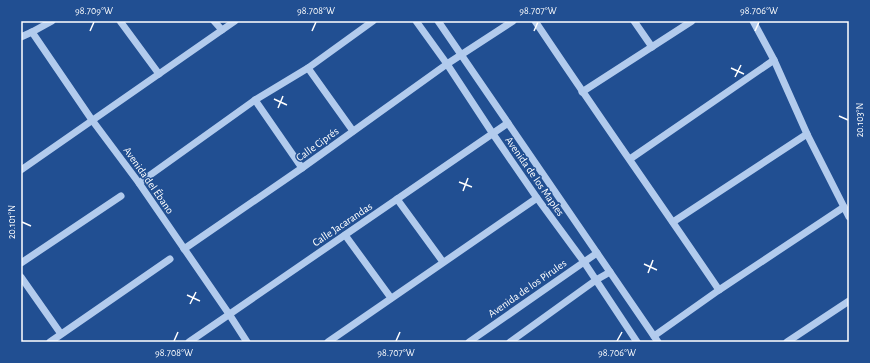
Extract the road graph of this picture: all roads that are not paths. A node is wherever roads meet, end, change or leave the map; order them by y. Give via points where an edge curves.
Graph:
1 (52, 21) edge
2 (120, 21) edge
3 (214, 21) edge
4 (235, 21) edge
5 (373, 21) edge
6 (416, 21) edge
7 (438, 21) edge
8 (513, 21) edge
9 (535, 21) edge
10 (634, 21) edge
11 (692, 21) edge
12 (752, 21) edge
13 (222, 30) junction
14 (32, 32) junction
15 (21, 37) edge
16 (652, 47) junction
17 (461, 55) junction
18 (774, 60) junction
19 (447, 64) junction
20 (308, 68) junction
21 (159, 74) junction
22 (582, 92) junction
23 (255, 100) junction
24 (92, 120) junction
25 (508, 123) junction
26 (353, 131) junction
27 (493, 134) junction
28 (807, 134) junction
29 (630, 159) junction
30 (22, 168) edge
31 (302, 168) junction
32 (139, 183) junction
33 (120, 196) dead end
34 (537, 198) junction
35 (397, 199) junction
36 (844, 208) junction
37 (849, 217) edge
38 (673, 222) junction
39 (345, 235) junction
40 (184, 249) junction
41 (597, 254) junction
42 (170, 259) dead end
43 (443, 262) junction
44 (584, 262) junction
45 (21, 263) edge
46 (610, 272) junction
47 (21, 277) edge
48 (596, 280) junction
49 (719, 290) junction
50 (391, 298) junction
51 (849, 301) edge
52 (229, 314) junction
53 (62, 334) junction
54 (656, 339) edge
55 (50, 342) edge
56 (189, 342) edge
57 (247, 342) edge
58 (328, 342) edge
59 (469, 342) edge
60 (510, 342) edge
61 (638, 342) edge
62 (787, 342) edge

1 - 14 street
2 - 21 street
3 - 13 street
4 - 13 street
5 - 20 street
6 - 19 street, Avenida de los Maples
7 - 17 street, Avenida de los Maples
8 - 17 street, Calle Ciprés
9 - 22 street
10 - 16 street
11 - 16 street
12 - 18 street
13 - 21 street
14 - 15 street
14 - 24 street, Avenida del Ébano
16 - 22 street
17 - 19 street, Calle Ciprés
17 - 25 street, Avenida de los Maples
18 - 28 street
18 - 29 street
19 - 26 street, Calle Ciprés
19 - 27 street, Avenida de los Maples
20 - 23 street
20 - 26 street
21 - 24 street
22 - 29 street
23 - 31 street
23 - 32 street
24 - 30 street
24 - 32 street, Avenida del Ébano
25 - 27 street, Calle Jacarandas
25 - 41 street, Avenida de los Maples
26 - 31 street, Calle Ciprés
27 - 34 street, Avenida de los Maples
27 - 35 street, Calle Jacarandas
28 - 36 street
28 - 38 street
29 - 38 street
31 - 40 street, Calle Ciprés
32 - 40 street, Avenida del Ébano
33 - 45 street
34 - 43 street
34 - 44 street, Avenida de los Maples
35 - 39 street, Calle Jacarandas
35 - 43 street
36 - 37 street
36 - 49 street
38 - 49 street
39 - 50 street
39 - 52 street, Calle Jacarandas
40 - 52 street, Avenida del Ébano
41 - 44 street, Avenida de los Pirules
41 - 46 street, Avenida de los Maples
42 - 53 street
43 - 50 street
44 - 48 street, Avenida de los Maples
44 - 59 street, Avenida de los Pirules
46 - 48 street
46 - 54 street, Avenida de los Maples
47 - 53 street
48 - 60 street
48 - 61 street, Avenida de los Maples
49 - 54 street
50 - 58 street
51 - 62 street
52 - 56 street, Calle Jacarandas
52 - 57 street, Avenida del Ébano
53 - 55 street

